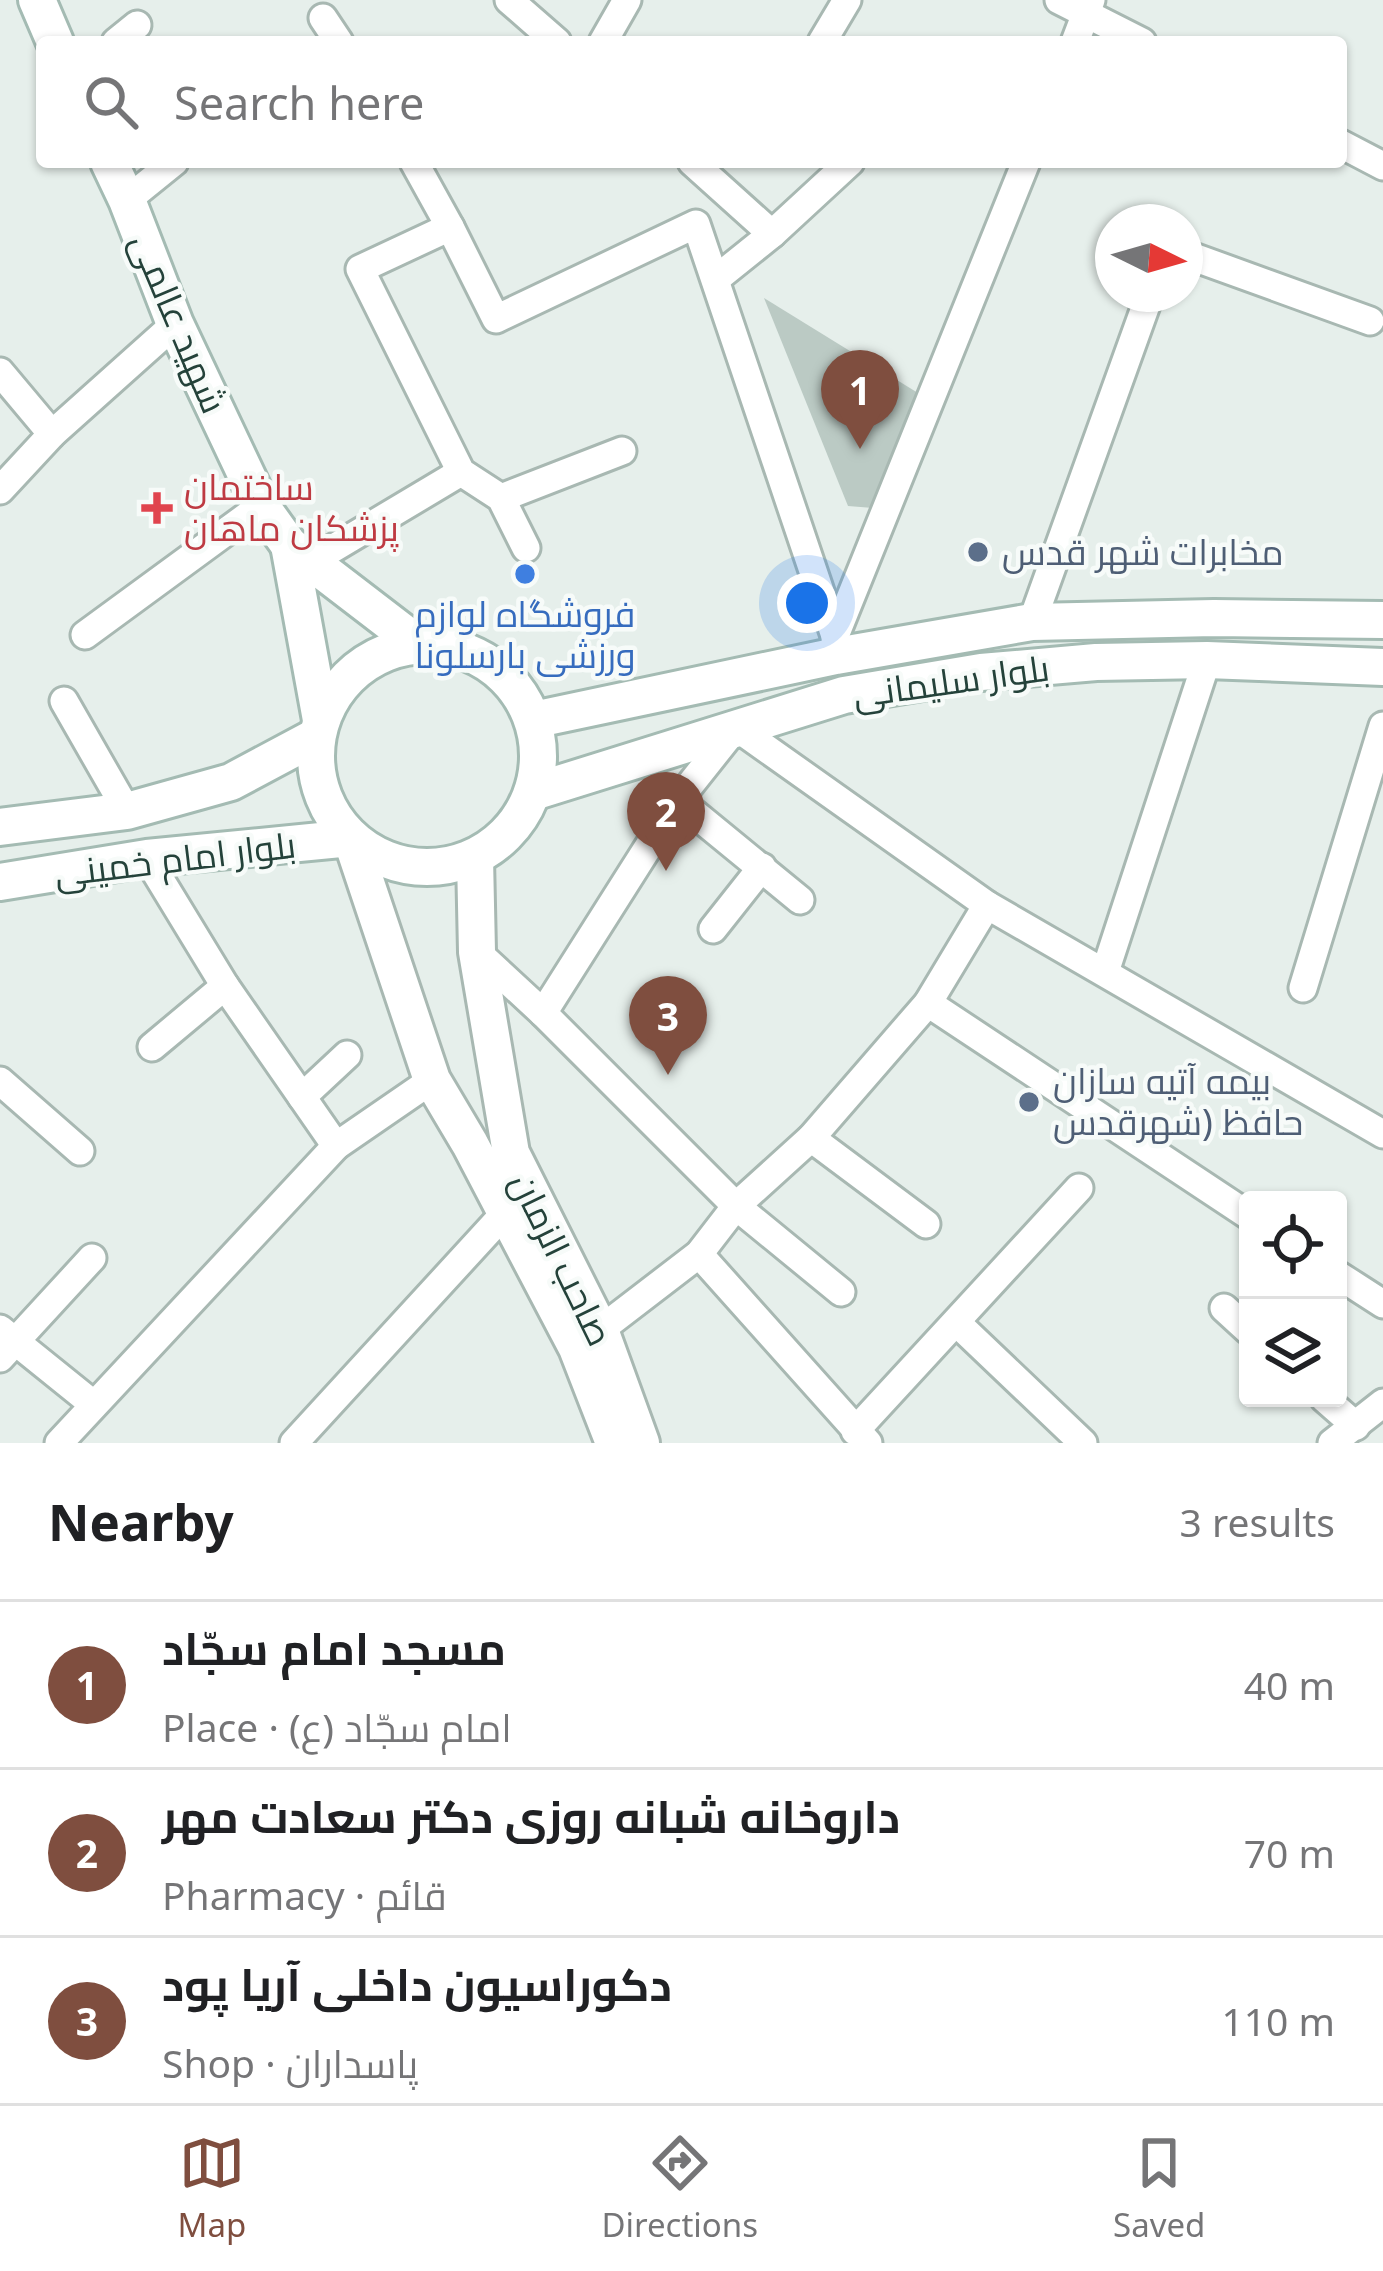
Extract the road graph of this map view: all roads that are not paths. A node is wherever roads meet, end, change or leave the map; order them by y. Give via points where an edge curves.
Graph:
1 (37, 0) edge
2 (509, 0) edge
3 (626, 0) edge
4 (847, 0) edge
5 (1059, 0) edge
6 (1089, 7) edge
7 (52, 36) edge
8 (550, 36) edge
9 (606, 36) edge
10 (826, 36) edge
11 (1077, 36) edge
12 (1133, 36) edge
13 (1347, 147) edge
14 (1383, 166) edge
15 (113, 168) edge
16 (167, 168) edge
17 (417, 168) edge
18 (699, 168) edge
19 (844, 168) edge
20 (1024, 168) edge
21 (128, 200) junction
22 (450, 226) junction
23 (772, 234) junction
24 (1203, 261) edge
25 (716, 279) junction
26 (1144, 312) edge
27 (1370, 321) dead end
28 (175, 324) junction
29 (0, 372) edge
30 (52, 434) junction
31 (622, 451) dead end
32 (461, 472) junction
33 (0, 490) edge
34 (501, 498) junction
35 (262, 506) junction
36 (526, 548) dead end
37 (300, 553) junction
38 (1383, 620) edge
39 (1032, 622) junction
40 (85, 635) dead end
41 (418, 644) junction
42 (836, 646) junction
43 (1207, 660) junction
44 (1383, 667) edge
45 (64, 701) dead end
46 (533, 720) junction
47 (1383, 726) edge
48 (736, 727) junction
49 (319, 728) junction
50 (533, 792) junction
51 (678, 800) junction
52 (128, 811) junction
53 (0, 827) edge
54 (351, 838) junction
55 (147, 858) junction
56 (475, 858) junction
57 (763, 868) junction
58 (0, 882) edge
59 (800, 900) dead end
60 (987, 905) junction
61 (713, 929) dead end
62 (1105, 972) junction
63 (225, 986) junction
64 (495, 988) junction
65 (1303, 988) dead end
66 (928, 1003) junction
67 (543, 1013) junction
68 (152, 1047) dead end
69 (347, 1054) dead end
70 (432, 1080) junction
71 (0, 1081) edge
72 (302, 1097) junction
73 (1383, 1134) edge
74 (811, 1138) junction
75 (336, 1146) junction
76 (80, 1150) dead end
77 (1079, 1188) dead end
78 (736, 1206) junction
79 (1239, 1209) edge
80 (505, 1213) junction
81 (926, 1224) dead end
82 (699, 1254) junction
83 (92, 1258) dead end
84 (1347, 1281) edge
85 (841, 1292) dead end
86 (1383, 1304) edge
87 (1224, 1308) dead end
88 (957, 1322) junction
89 (1239, 1322) edge
90 (588, 1339) junction
91 (5, 1342) edge
92 (1383, 1402) edge
93 (93, 1404) junction
94 (1334, 1407) edge
95 (1356, 1426) junction
96 (604, 1436) edge
97 (862, 1437) edge
98 (59, 1443) edge
99 (294, 1443) edge
100 (641, 1443) edge
101 (1083, 1443) edge
102 (1332, 1443) edge

1 - 7 main road
2 - 8 street
3 - 9 street
4 - 10 street
5 - 6 street
6 - 11 street
6 - 12 street
13 - 14 street
15 - 21 main road, شهید عالمی
16 - 21 street
17 - 22 street
18 - 23 street
19 - 23 street
20 - 42 street
21 - 28 main road, شهید عالمی
22 - 25 street via 496,320 696,224
22 - 32 street via 360,269
23 - 25 street
24 - 27 street
25 - 42 street
26 - 39 street
28 - 30 street
28 - 35 main road, شهید عالمی
29 - 30 street
30 - 33 street
31 - 34 street
32 - 34 street
32 - 37 street
34 - 36 street
35 - 37 main road, شهید عالمی
35 - 40 street
37 - 41 main road, شهید عالمی
37 - 49 main road, شهید عالمی
38 - 39 main road, بلوار سلیمانی
39 - 42 main road, بلوار سلیمانی
41 - 46 main road via 476,655 520,693
41 - 49 main road via 358,668
42 - 46 main road, بلوار سلیمانی
43 - 44 main road, بلوار سلیمانی
43 - 48 main road, بلوار سلیمانی via 981,672 844,695
43 - 62 street
45 - 52 street
46 - 50 main road
47 - 65 street
48 - 50 main road, بلوار سلیمانی
48 - 51 street
48 - 60 street
49 - 52 main road, بلوار امام خمینی via 231,782
49 - 54 main road via 317,773 328,809
50 - 56 main road via 500,842
51 - 57 street
51 - 67 street
52 - 53 main road, بلوار امام خمینی
54 - 55 main road, بلوار امام خمینی
54 - 56 main road via 395,864 446,867
54 - 70 main road, صاحب الزمان
55 - 58 main road, بلوار امام خمینی
55 - 63 street
56 - 64 main road, صاحب الزمان via 478,952
57 - 59 street
57 - 61 street
60 - 62 street
60 - 66 street
62 - 73 street
63 - 68 street
63 - 72 street
64 - 67 street
64 - 90 main road, صاحب الزمان via 511,1153
66 - 74 street
66 - 79 street
67 - 78 street
69 - 72 street
70 - 75 street
70 - 80 main road, صاحب الزمان
71 - 76 street
72 - 75 street
74 - 78 street
74 - 81 street
75 - 93 street
77 - 88 street
78 - 82 street
78 - 85 street
80 - 90 main road, صاحب الزمان
80 - 99 street
82 - 90 street
82 - 97 street
83 - 91 street
84 - 86 street
87 - 89 street
88 - 97 street
88 - 101 street
90 - 96 main road, صاحب الزمان
90 - 100 main road, صاحب الزمان
91 - 93 street
92 - 95 street
93 - 98 street
94 - 95 street
95 - 102 street

